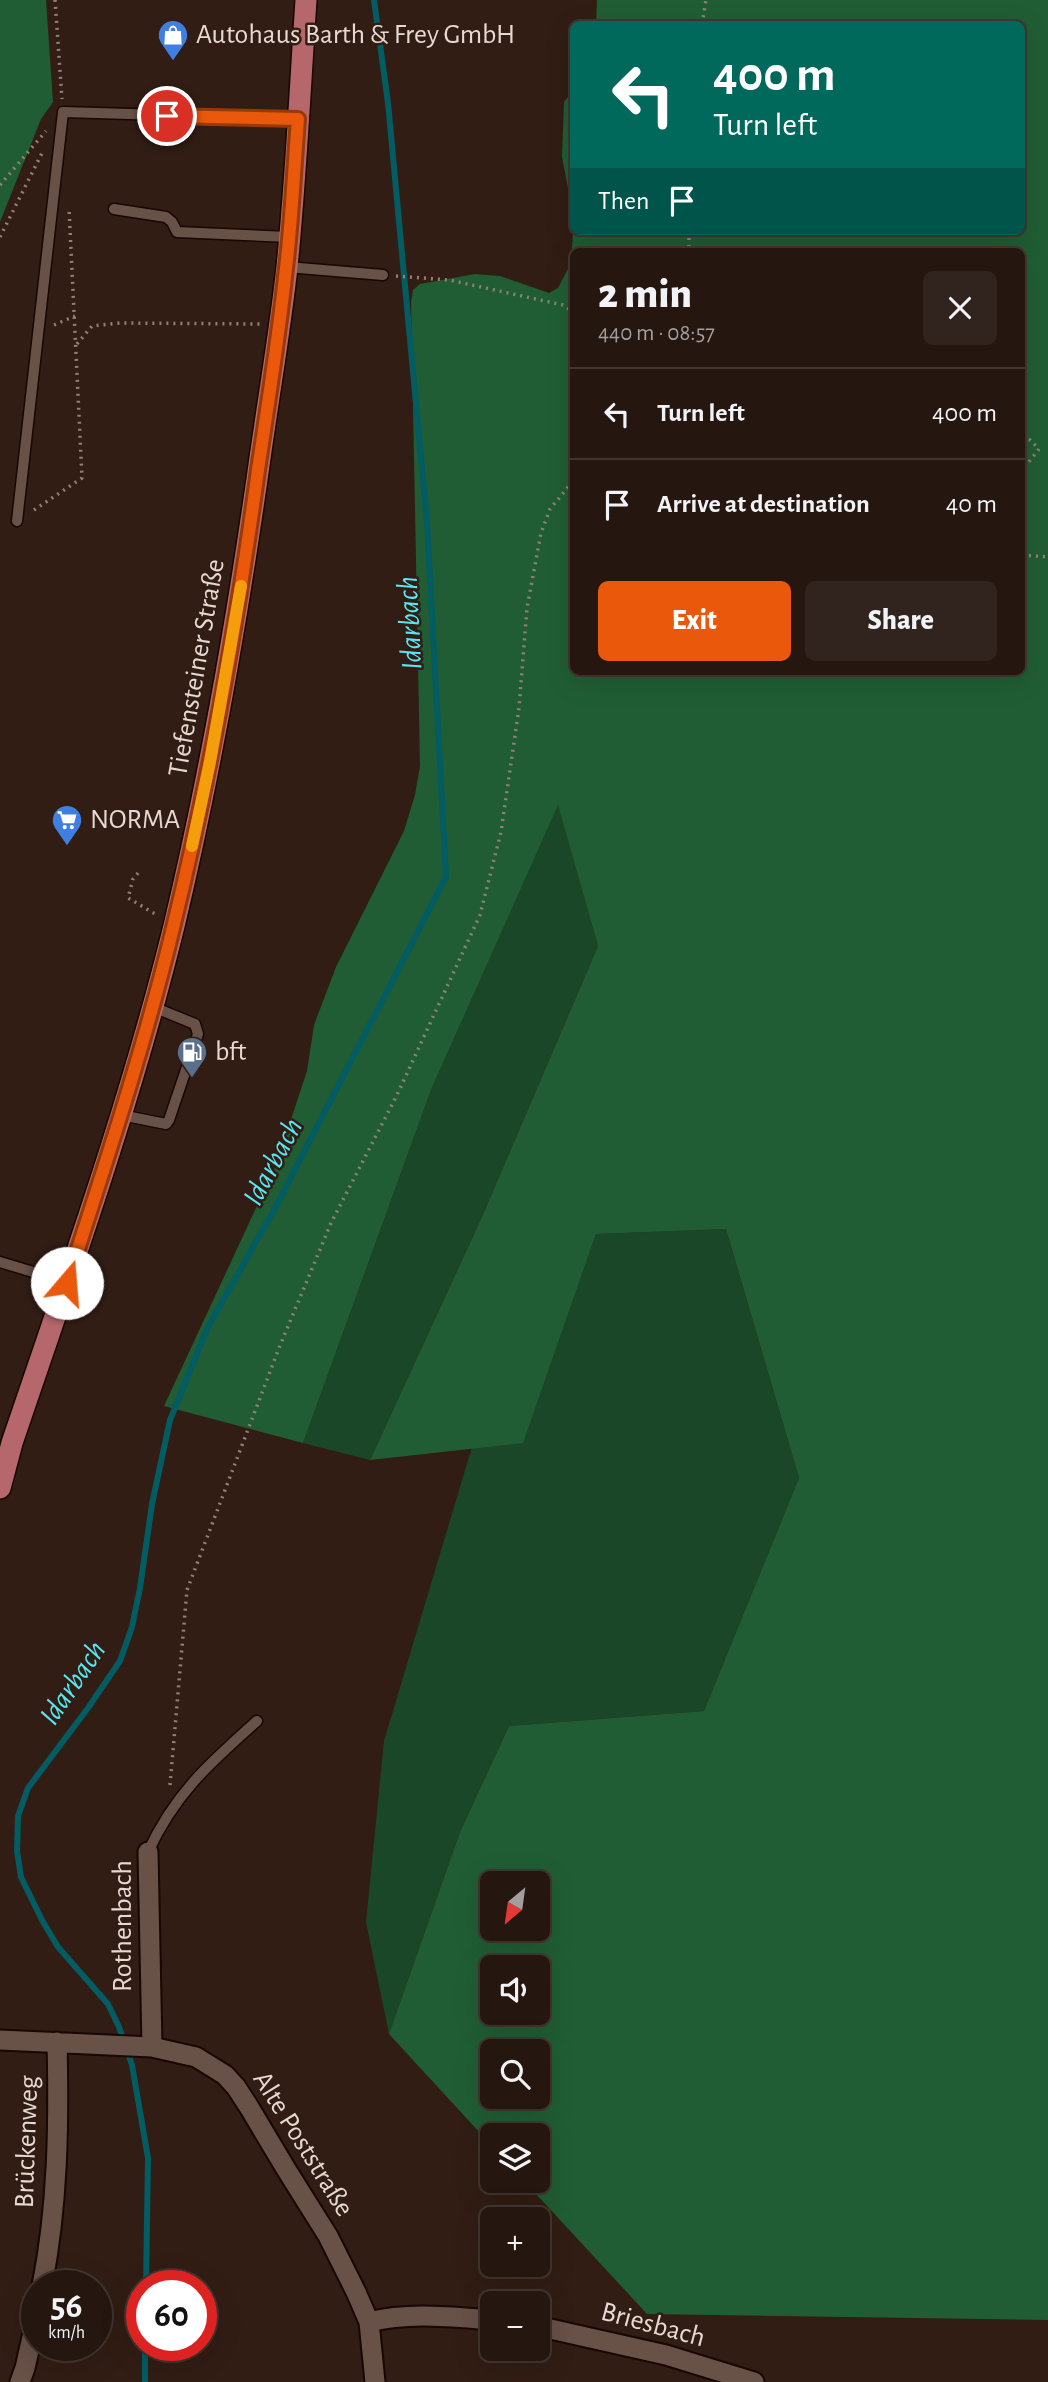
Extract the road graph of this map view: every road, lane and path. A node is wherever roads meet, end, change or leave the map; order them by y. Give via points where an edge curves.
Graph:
1 (55, 0) edge
2 (306, 0) edge
3 (706, 0) edge
4 (702, 21) edge
5 (63, 112) junction
6 (298, 119) junction
7 (46, 146) dead end
8 (0, 185) edge
9 (69, 207) dead end
10 (114, 209) dead end
11 (0, 237) edge
12 (289, 237) junction
13 (286, 267) junction
14 (383, 275) joint
15 (570, 309) edge
16 (75, 316) junction
17 (280, 324) junction
18 (39, 332) junction
19 (76, 345) junction
20 (1025, 439) edge
21 (1025, 464) edge
22 (570, 485) edge
23 (17, 521) joint
24 (1025, 555) edge
25 (1048, 557) edge
26 (138, 873) dead end
27 (174, 925) junction
28 (153, 1007) junction
29 (121, 1115) junction
30 (0, 1262) edge
31 (67, 1283) junction
32 (0, 1488) edge
33 (257, 1720) dead end
34 (174, 1804) junction
35 (148, 1852) joint
36 (0, 2040) edge
37 (57, 2042) junction
38 (143, 2047) junction
39 (45, 2270) edge
40 (480, 2319) edge
41 (369, 2322) junction
42 (550, 2329) edge
43 (27, 2361) edge
44 (20, 2382) edge
45 (375, 2382) edge
46 (754, 2382) edge

1 - 5 path
2 - 6 main road, Tiefensteiner Straße
3 - 4 path
5 - 6 lane
5 - 8 path
5 - 18 lane
6 - 12 main road, Tiefensteiner Straße
7 - 11 path
9 - 16 path
10 - 12 lane via 166,217 177,232
12 - 13 main road, Tiefensteiner Straße
13 - 14 lane
13 - 17 main road, Tiefensteiner Straße
14 - 15 path via 449,280
16 - 18 path
16 - 19 path
17 - 19 path via 120,323 92,326
17 - 27 main road, Tiefensteiner Straße via 226,675
18 - 23 lane
19 - 23 path via 82,478
20 - 21 path via 1039,449
22 - 34 path via 550,509 541,533 527,608 519,708 501,832 480,915 397,1095 331,1223 187,1590 170,1789
24 - 25 path
26 - 27 path via 128,898
27 - 28 main road, Tiefensteiner Straße
28 - 29 main road, Tiefensteiner Straße
28 - 29 lane via 195,1024 198,1034 166,1124
29 - 31 main road, Tiefensteiner Straße
30 - 31 lane
31 - 32 main road, Tiefensteiner Straße
33 - 34 lane, Rothenbach
34 - 35 lane, Rothenbach
35 - 38 street, Rothenbach
36 - 37 street, Alte Poststraße
37 - 38 street, Alte Poststraße
37 - 39 street, Brückenweg via 57,2167
38 - 41 street, Alte Poststraße via 195,2057 236,2087 328,2236
40 - 41 street via 426,2315
41 - 45 street, Alte Poststraße
42 - 46 street, Briesbach via 666,2355
43 - 44 street

